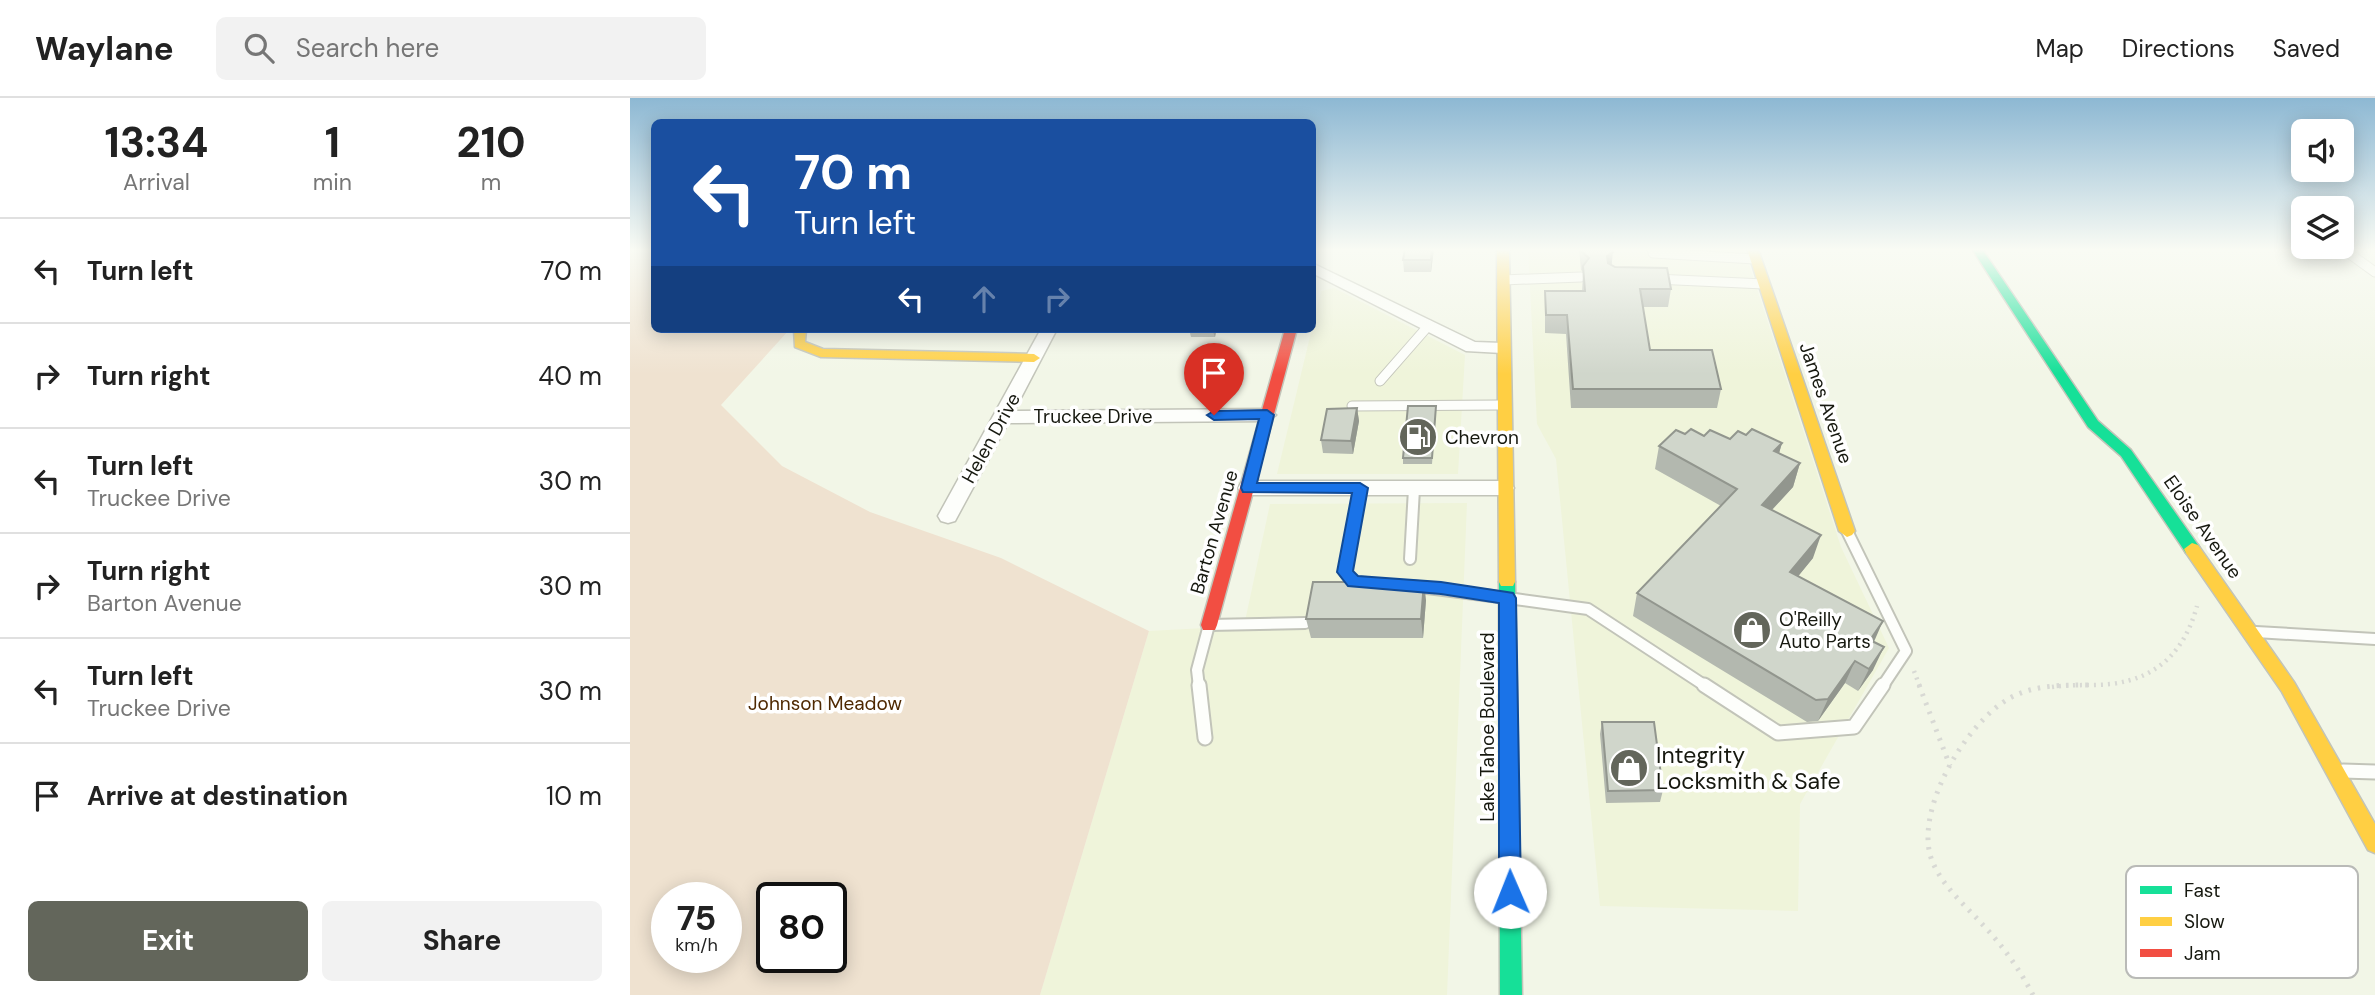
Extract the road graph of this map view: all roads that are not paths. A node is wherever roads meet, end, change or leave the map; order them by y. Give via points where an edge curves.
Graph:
1 (1359, 291) edge
2 (1503, 291) edge
3 (1766, 291) edge
4 (2005, 291) edge
5 (1429, 326) junction
6 (1047, 333) edge
7 (1290, 333) edge
8 (799, 336) edge
9 (1502, 348) junction
10 (1034, 358) junction
11 (1380, 381) dead end
12 (1503, 405) junction
13 (1352, 406) edge
14 (1267, 415) junction
15 (1003, 417) junction
16 (1248, 488) junction
17 (1360, 488) junction
18 (1504, 488) junction
19 (1414, 489) junction
20 (947, 516) dead end
21 (1847, 531) joint
22 (1410, 559) dead end
23 (1379, 583) edge
24 (1404, 585) edge
25 (1507, 598) junction
26 (1305, 623) edge
27 (1209, 625) junction
28 (2249, 631) junction
29 (2375, 639) edge
30 (1205, 738) dead end
31 (2333, 771) junction
32 (2375, 772) edge
33 (2375, 843) edge
34 (1511, 995) edge

1 - 5 street
2 - 9 main road, Lake Tahoe Boulevard
3 - 21 main road, James Avenue
4 - 28 main road, Eloise Avenue via 2093,424 2126,453
5 - 9 street via 1472,347
5 - 11 lane
6 - 10 street, Helen Drive
7 - 14 main road, Barton Avenue
8 - 10 main road via 821,353
9 - 12 main road, Lake Tahoe Boulevard
10 - 15 street, Helen Drive
12 - 13 lane
12 - 18 main road, Lake Tahoe Boulevard
14 - 15 street, Truckee Drive
14 - 16 main road, Barton Avenue
15 - 20 street, Helen Drive
16 - 17 street
16 - 27 main road, Barton Avenue
17 - 19 street
17 - 23 lane via 1345,572 1354,582
18 - 19 street
18 - 25 main road, Lake Tahoe Boulevard
19 - 22 lane
21 - 25 lane via 1906,651 1854,727 1778,733 1588,609
24 - 25 lane
25 - 34 main road, Lake Tahoe Boulevard
26 - 27 lane
27 - 30 lane via 1197,670
28 - 29 lane
28 - 31 main road, Eloise Avenue via 2288,687
31 - 32 lane
31 - 33 main road, Eloise Avenue

